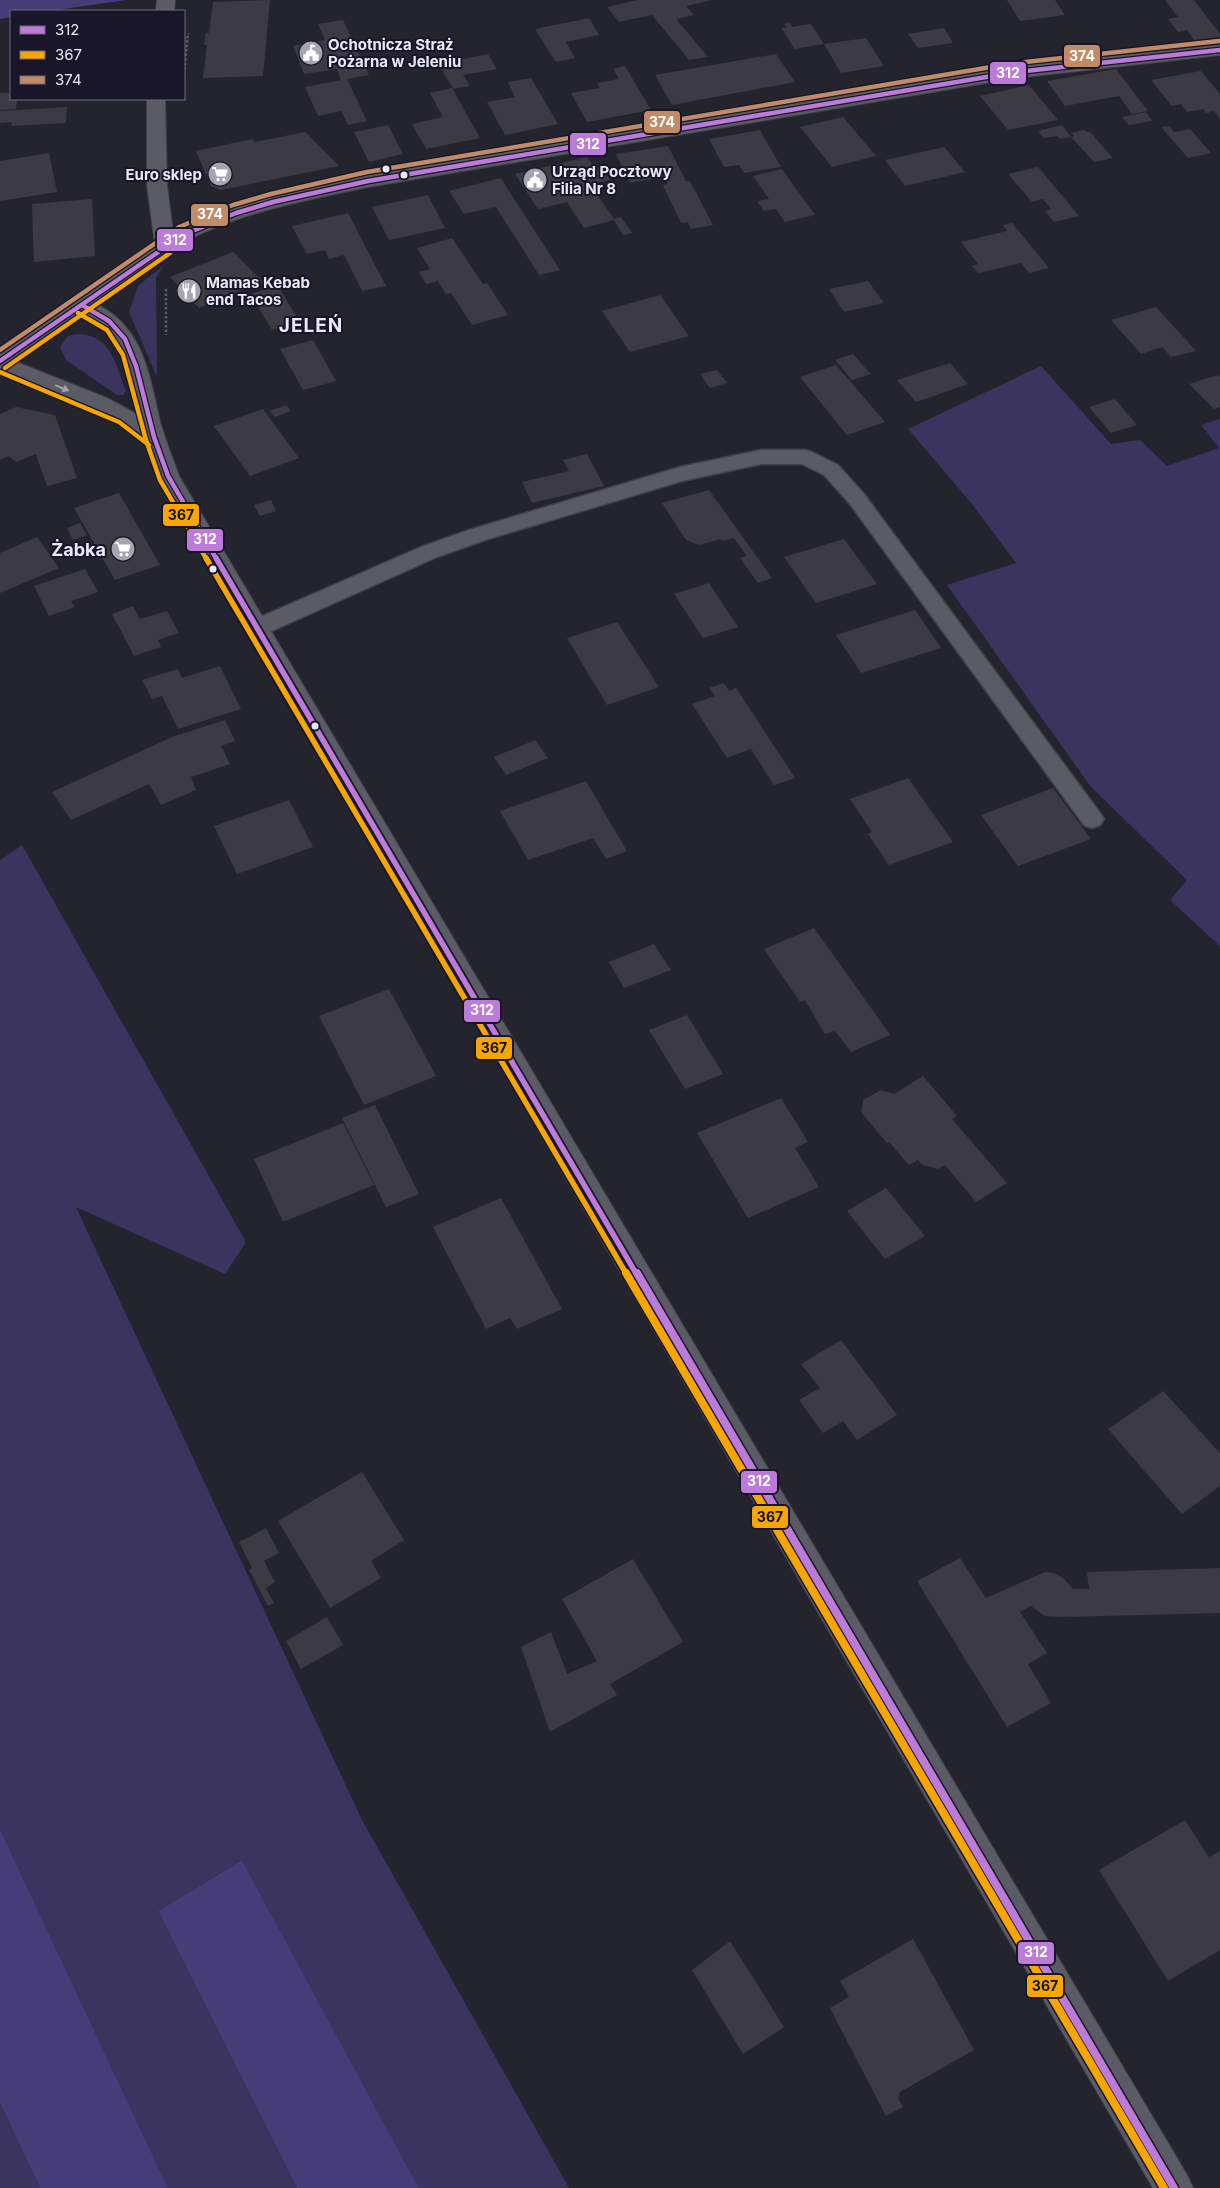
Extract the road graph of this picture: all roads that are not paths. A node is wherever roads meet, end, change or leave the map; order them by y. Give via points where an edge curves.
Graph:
1 (1220, 50) edge
2 (156, 100) edge
3 (165, 246) junction
4 (82, 306) junction
5 (0, 362) edge
6 (154, 438) junction
7 (258, 628) junction
8 (1092, 819) dead end
9 (1174, 2188) edge

1 - 3 street via 1016,72 368,181 236,213 202,226
2 - 3 street via 157,186
3 - 4 street
4 - 5 street
4 - 6 street via 99,313 117,328 128,348
5 -> 6 street via 124,415
6 - 7 street via 168,476
7 - 8 lane via 429,552 478,535 680,474 761,457 805,457 831,470 857,498
7 - 9 street

